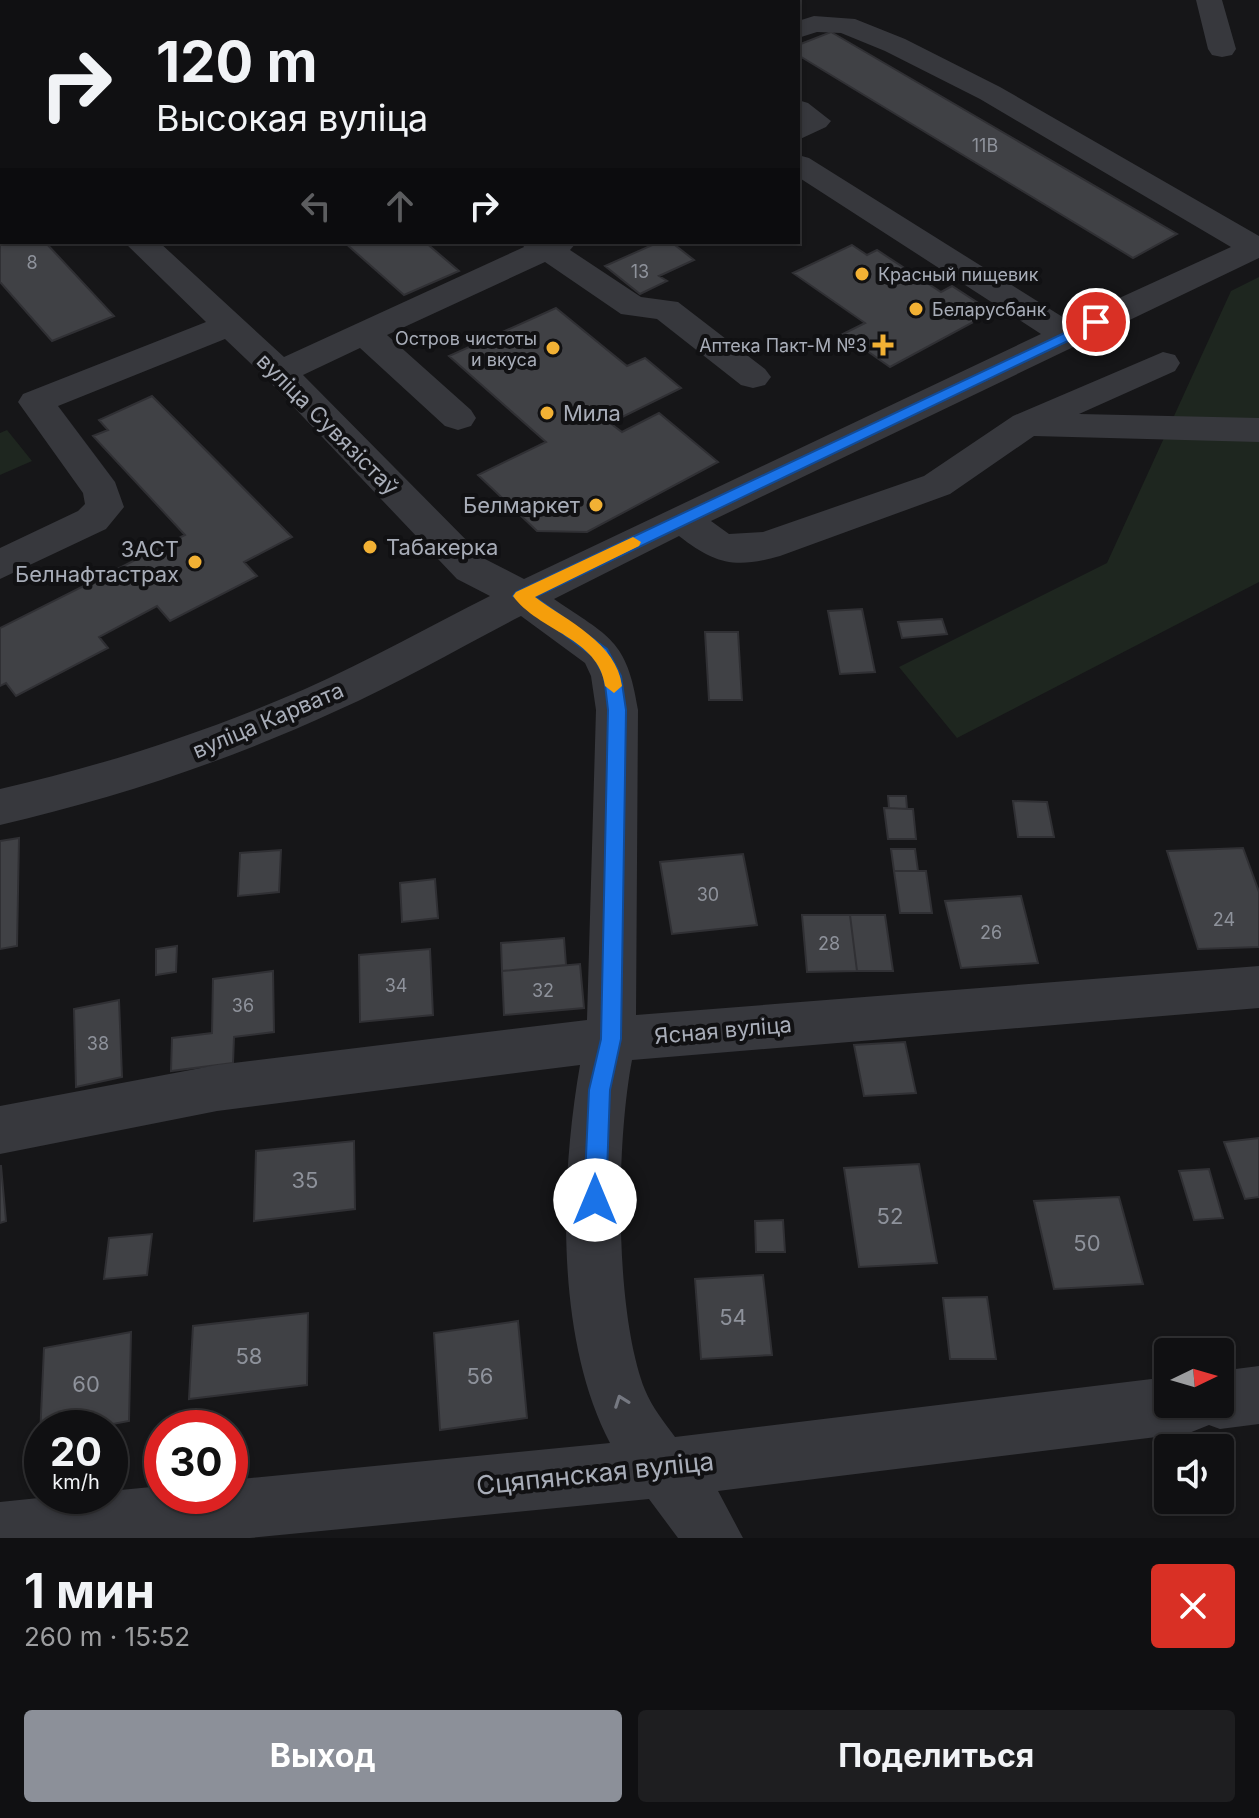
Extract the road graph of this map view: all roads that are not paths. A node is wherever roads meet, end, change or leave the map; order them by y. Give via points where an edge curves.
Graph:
1 (1209, 0) edge
2 (800, 29) edge
3 (1222, 49) dead end
4 (800, 110) edge
5 (800, 130) edge
6 (800, 165) edge
7 (142, 244) edge
8 (548, 244) edge
9 (1257, 247) edge
10 (227, 326) junction
11 (364, 333) junction
12 (1069, 336) junction
13 (1163, 363) dead end
14 (280, 372) junction
15 (753, 377) dead end
16 (458, 418) dead end
17 (1026, 424) junction
18 (1259, 430) edge
19 (682, 519) junction
20 (0, 565) edge
21 (522, 596) junction
22 (0, 807) edge
23 (1259, 987) edge
24 (611, 1039) junction
25 (0, 1130) edge
26 (1259, 1395) edge
27 (1234, 1398) edge
28 (1154, 1408) edge
29 (662, 1468) junction
30 (0, 1532) edge
31 (712, 1538) edge

1 - 3 street
2 - 9 street via 845,25 895,45 990,93
4 - 5 street via 816,121
6 - 12 street
7 - 10 street, вуліца Сувязістаў
8 - 11 street
8 - 15 street via 633,307 666,309
9 - 12 street, вуліца Карвата
10 - 14 street, вуліца Сувязістаў
10 - 20 street via 36,402 102,491 105,507 92,520
11 - 14 street
11 - 16 street
12 - 19 street, вуліца Карвата
13 - 17 street
14 - 21 street, вуліца Сувязістаў via 471,569
17 - 18 street
17 - 19 street via 937,485 766,546 721,548
19 - 21 street, вуліца Карвата
21 - 22 street, вуліца Карвата via 321,700 232,738 90,786
21 - 24 street, вуліца Сувязістаў via 601,653 612,676 617,710
23 - 24 street, Ясная вуліца
24 - 25 street, Ясная вуліца via 217,1088
29 -> 24 street, вуліца Сувязістаў via 626,1414 598,1318 594,1171 599,1090
26 - 27 street
28 - 29 street, Сцяпянская вуліца
29 - 30 street, Сцяпянская вуліца
29 - 31 street, вуліца Сувязістаў

